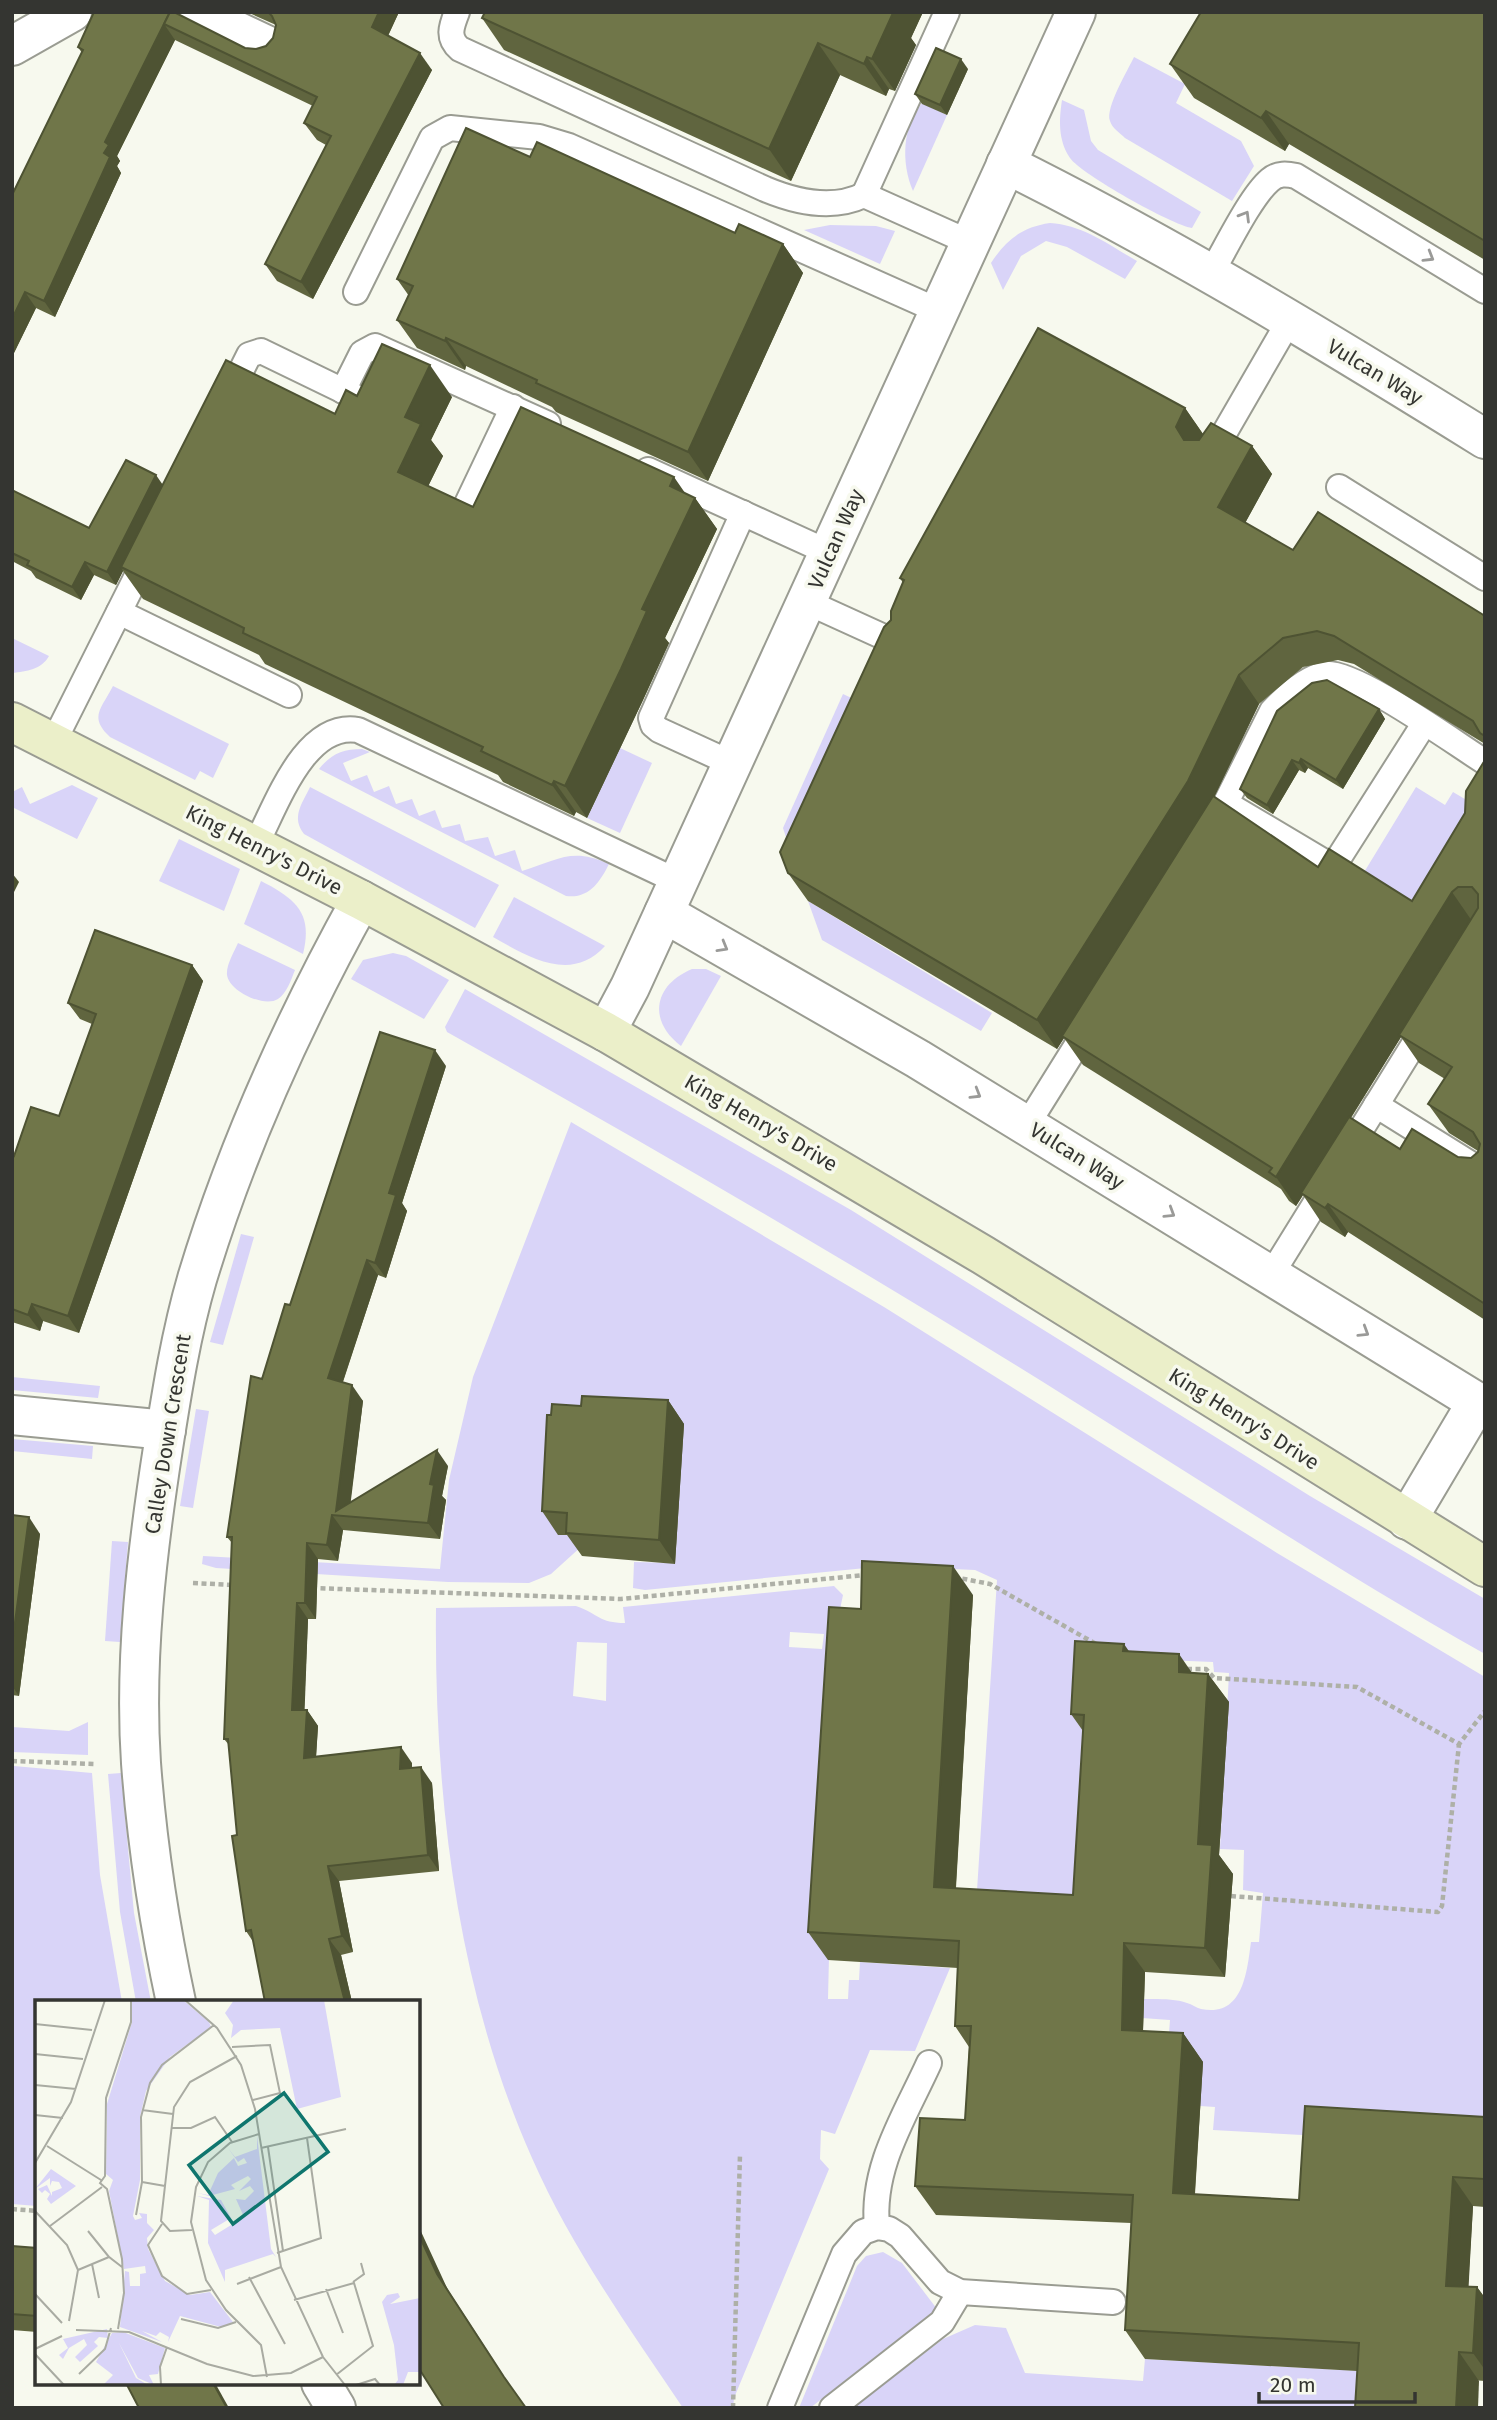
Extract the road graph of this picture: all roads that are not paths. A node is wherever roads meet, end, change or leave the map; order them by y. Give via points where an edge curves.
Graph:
1 (72, 12) edge
2 (197, 12) edge
3 (457, 12) edge
4 (947, 12) edge
5 (1076, 12) edge
6 (265, 45) edge
7 (12, 47) edge
8 (1006, 164) junction
9 (864, 195) junction
10 (971, 243) junction
11 (1210, 275) junction
12 (1485, 291) edge
13 (356, 292) dead end
14 (939, 311) junction
15 (1289, 321) junction
16 (513, 407) junction
17 (214, 424) edge
18 (1482, 430) edge
19 (573, 435) edge
20 (1211, 456) edge
21 (622, 457) edge
22 (1339, 487) dead end
23 (464, 510) edge
24 (743, 513) junction
25 (155, 541) edge
26 (830, 553) junction
27 (1485, 578) edge
28 (807, 602) junction
29 (119, 612) junction
30 (897, 643) edge
31 (289, 695) edge
32 (12, 722) edge
33 (1424, 724) junction
34 (53, 743) junction
35 (1485, 762) edge
36 (733, 764) junction
37 (1227, 804) junction
38 (255, 846) junction
39 (1199, 852) edge
40 (671, 897) junction
41 (360, 900) junction
42 (1441, 999) edge
43 (1102, 1005) edge
44 (606, 1032) junction
45 (1376, 1105) junction
46 (1027, 1125) junction
47 (1485, 1173) edge
48 (1271, 1275) junction
49 (1481, 1404) edge
50 (12, 1415) edge
51 (166, 1430) junction
52 (1407, 1520) junction
53 (1485, 1567) edge
54 (176, 2000) edge
55 (929, 2063) dead end
56 (877, 2227) junction
57 (960, 2292) junction
58 (1113, 2302) dead end
59 (322, 2385) edge
60 (336, 2408) edge
61 (780, 2408) edge
62 (832, 2408) edge

1 - 7 street
2 - 6 street
3 - 9 lane via 450,35 460,50 765,189 818,203
4 - 9 lane
5 - 8 street, Vulcan Way
8 - 10 street, Vulcan Way
8 - 11 street, Vulcan Way
9 - 10 lane
10 - 14 street, Vulcan Way
11 -> 12 lane via 1259,193 1270,180 1287,174
11 - 15 street, Vulcan Way
13 - 14 lane via 432,138 450,128 539,137 569,146
14 - 26 street, Vulcan Way
15 - 18 street, Vulcan Way
15 - 20 lane
16 - 17 lane via 375,346 362,353 351,395 254,351
16 - 19 lane
16 - 23 lane
21 - 24 lane
22 - 27 lane
24 - 26 lane
24 - 36 lane via 651,718 659,730
25 - 29 lane
26 - 28 street, Vulcan Way
28 - 30 lane
28 - 36 street, Vulcan Way
29 - 31 lane
29 - 34 lane
32 - 34 street, King Henry's Drive
33 - 35 lane
33 - 37 lane via 1346,677 1312,678 1272,711
33 - 37 lane via 1333,867
34 - 38 street, King Henry's Drive
36 - 40 street, Vulcan Way
37 - 39 lane
38 - 40 lane via 313,745 322,736 346,728 358,730
38 - 41 street, King Henry's Drive
40 - 44 street, Vulcan Way
40 -> 46 street, Vulcan Way
41 - 44 street, King Henry's Drive
41 - 51 street, Calley Down Crescent via 292,1030 239,1156 197,1280
42 - 45 lane
43 - 46 lane
44 - 52 street, King Henry's Drive via 983,1255
45 - 47 lane
45 - 48 lane
46 -> 48 street, Vulcan Way
48 -> 49 street, Vulcan Way
49 - 52 street
50 - 51 street
51 - 54 street, Calley Down Crescent via 146,1581 140,1670 141,1765 162,1934
52 - 53 street, King Henry's Drive
55 - 56 lane via 880,2170 874,2203
56 - 57 lane via 900,2236 933,2275
56 - 61 lane via 863,2232 844,2254
57 - 58 lane
57 - 62 lane via 942,2322
59 - 60 street

